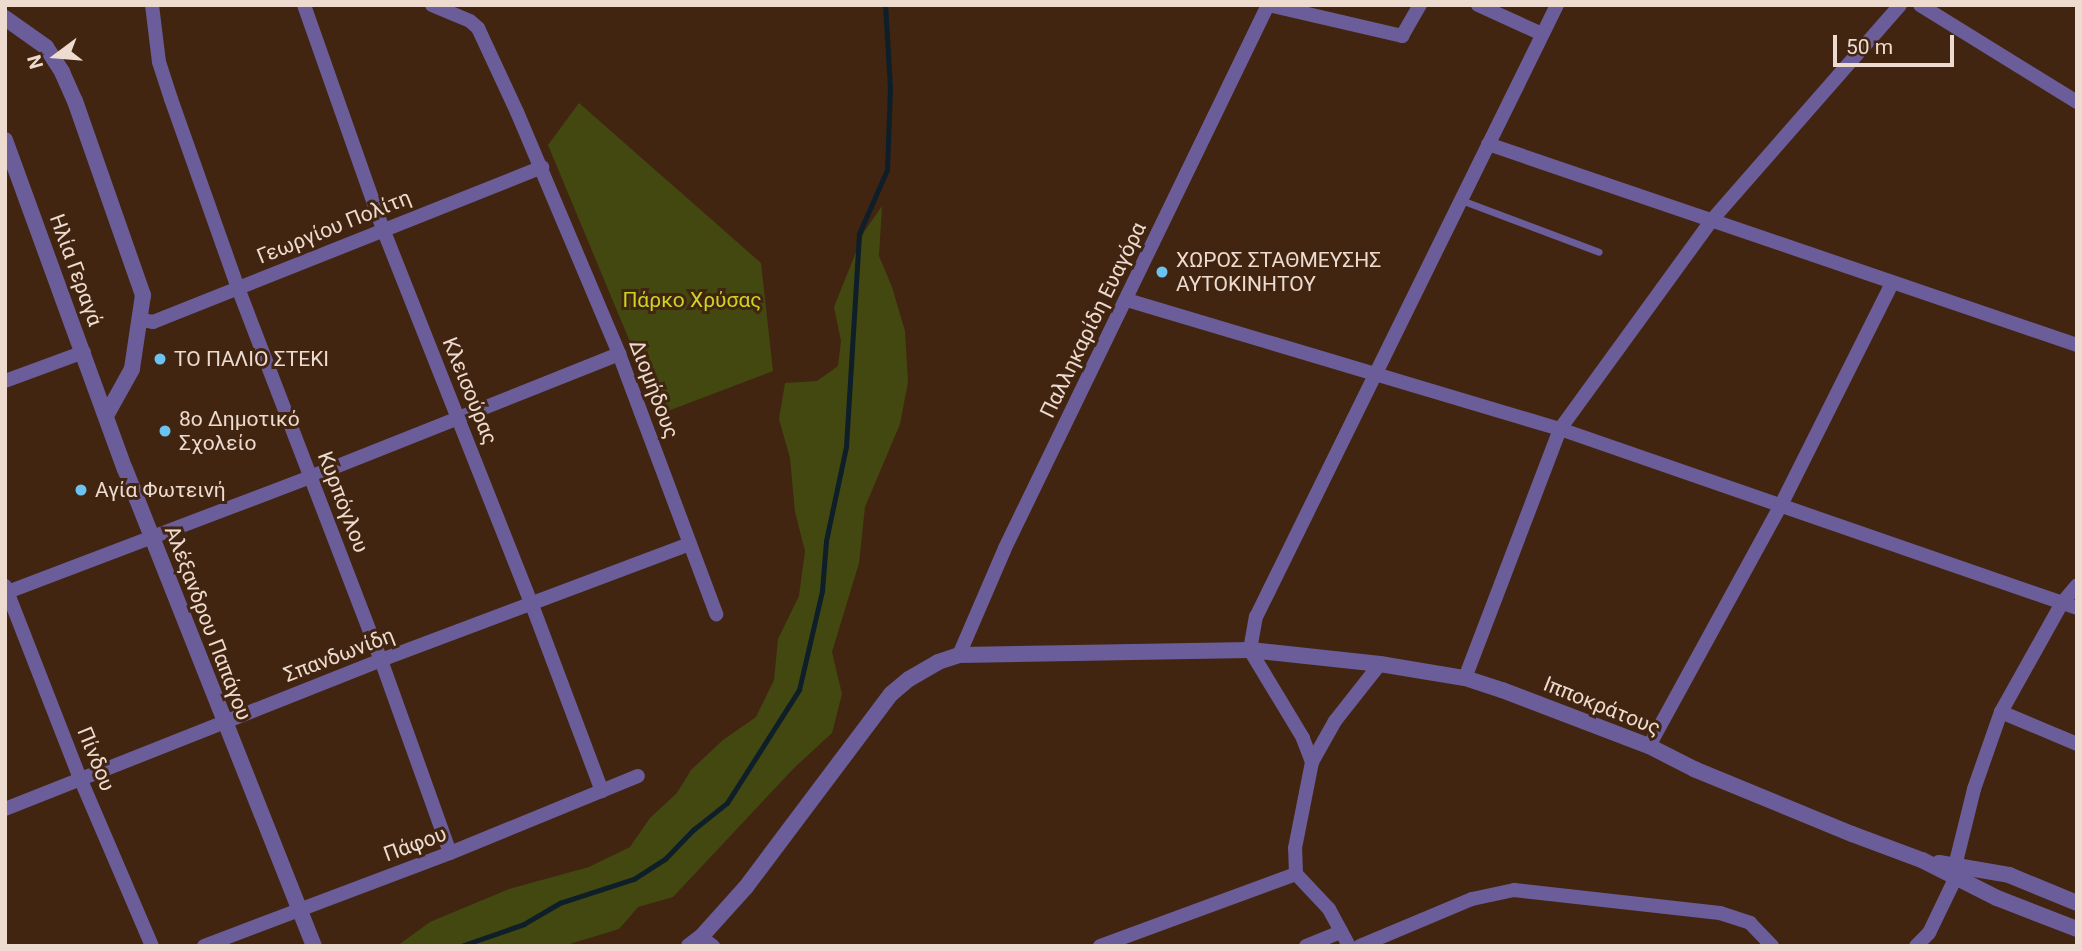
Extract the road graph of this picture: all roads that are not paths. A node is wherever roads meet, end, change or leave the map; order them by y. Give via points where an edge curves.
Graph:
1 (152, 5) edge
2 (304, 5) edge
3 (432, 5) edge
4 (1268, 5) edge
5 (1420, 5) edge
6 (1478, 5) edge
7 (1557, 5) edge
8 (1899, 5) edge
9 (1920, 5) edge
10 (5, 18) edge
11 (1542, 34) junction
12 (2077, 102) edge
13 (5, 140) edge
14 (1488, 144) junction
15 (542, 167) junction
16 (1461, 200) junction
17 (1712, 221) junction
18 (383, 229) junction
19 (1599, 253) dead end
20 (1892, 284) junction
21 (238, 288) junction
22 (1127, 300) junction
23 (142, 320) junction
24 (2077, 345) edge
25 (84, 352) junction
26 (618, 354) junction
27 (1376, 374) junction
28 (5, 381) edge
29 (107, 414) junction
30 (458, 416) junction
31 (1560, 429) junction
32 (310, 477) junction
33 (1781, 505) junction
34 (152, 538) junction
35 (691, 544) junction
36 (2077, 585) edge
37 (6, 590) edge
38 (2062, 603) junction
39 (532, 605) junction
40 (2077, 608) edge
41 (716, 614) dead end
42 (1250, 650) junction
43 (959, 655) junction
44 (381, 660) junction
45 (1380, 664) junction
46 (1465, 678) junction
47 (2001, 712) junction
48 (224, 723) junction
49 (2077, 744) edge
50 (1649, 746) junction
51 (1312, 762) junction
52 (638, 776) dead end
53 (80, 778) junction
54 (602, 790) junction
55 (5, 809) edge
56 (450, 853) junction
57 (1956, 872) junction
58 (1296, 874) junction
59 (2077, 903) edge
60 (299, 908) junction
61 (2077, 929) edge
62 (1341, 932) junction
63 (701, 943) edge
64 (1106, 945) edge
65 (152, 946) edge
66 (204, 946) edge
67 (314, 946) edge
68 (1306, 946) edge
69 (1349, 946) edge
70 (1360, 946) edge
71 (1772, 946) edge
72 (1916, 946) edge

1 - 21 street, Κυρπόγλου via 159,62
2 - 18 street, Κλεισούρας
3 - 15 street, Διομήδους via 478,28
4 - 5 street via 1402,36
4 - 22 street, Παλληκαρίδη Ευαγόρα
6 - 11 street
7 - 11 street
8 - 17 street
9 - 12 street
10 - 23 street via 46,47 75,100 143,295
11 - 14 street
13 - 25 street, Ηλία Γεραγά
14 - 16 street
14 - 17 street
15 - 18 street, Γεωργίου Πολίτη
15 - 26 street, Διομήδους
16 - 19 lane
16 - 27 street
17 - 20 street
17 - 31 street
18 - 21 street, Γεωργίου Πολίτη
18 - 30 street, Κλεισούρας
20 - 24 street
20 - 33 street
21 - 23 street, Γεωργίου Πολίτη via 153,322
21 - 32 street, Κυρπόγλου
22 - 27 street
22 - 43 street, Παλληκαρίδη Ευαγόρα via 1005,548
23 - 29 street via 132,369
25 - 28 street
25 - 29 street, Ηλία Γεραγά
26 - 30 street
26 - 35 street, Διομήδους
27 - 31 street
27 - 42 street via 1256,617
29 - 34 street, Αλέξανδρου Παπάγου
30 - 32 street
30 - 39 street, Κλεισούρας
31 - 33 street
31 - 46 street
32 - 34 street
32 - 44 street, Κυρπόγλου
33 - 38 street
33 - 50 street
34 - 37 street
34 - 48 street, Αλέξανδρου Παπάγου
35 - 39 street, Σπανδωνίδη
35 - 41 street, Διομήδους
36 - 38 street
37 - 53 street, Πίνδου
38 - 40 street
38 - 47 street
39 - 44 street, Σπανδωνίδη
39 - 54 street, Κλεισούρας
42 - 43 street, Ιπποκράτους
42 - 45 street, Ιπποκράτους
42 - 51 street via 1303,738
43 - 63 street via 909,679 891,694
44 - 48 street, Σπανδωνίδη
44 - 56 street, Κυρπόγλου
45 - 46 street, Ιπποκράτους
45 - 51 street via 1335,721
46 - 50 street, Ιπποκράτους
47 - 49 street
47 - 57 street via 1974,789
48 - 53 street, Σπανδωνίδη
48 - 60 street, Αλέξανδρου Παπάγου
50 - 57 street, Ιπποκράτους via 1776,804
51 - 58 street via 1299,817
52 - 54 street, Πάφου
53 - 55 street, Σπανδωνίδη
53 - 65 street, Πίνδου
54 - 56 street, Πάφου
56 - 60 street, Πάφου
57 - 59 street, Ιπποκράτους via 2008,876
57 - 61 street, Ιπποκράτους via 1997,898
57 - 72 street via 1929,933
58 - 62 street via 1329,909
58 - 64 street
60 - 66 street, Πάφου
60 - 67 street, Αλέξανδρου Παπάγου
62 - 68 street
62 - 69 street
70 - 71 street via 1472,899 1514,890 1720,913 1750,923

